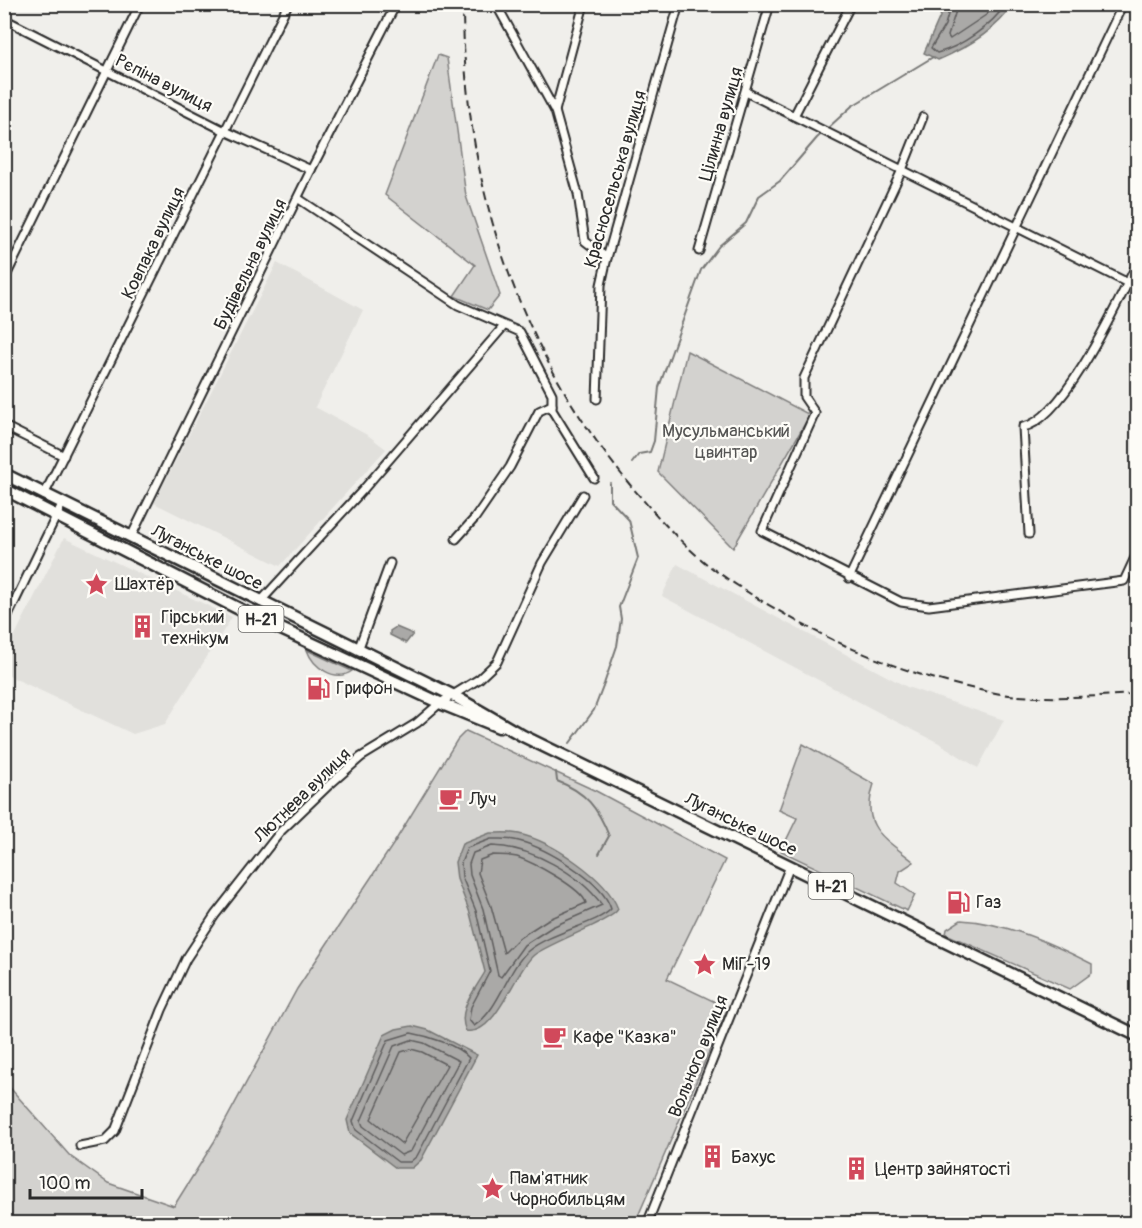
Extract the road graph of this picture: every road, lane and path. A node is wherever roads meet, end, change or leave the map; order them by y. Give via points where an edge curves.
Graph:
1 (140, 4) edge
2 (288, 4) edge
3 (396, 4) edge
4 (496, 4) edge
5 (584, 4) edge
6 (679, 4) edge
7 (770, 4) edge
8 (851, 4) edge
9 (1123, 4) edge
10 (4, 19) edge
11 (107, 71) junction
12 (746, 92) junction
13 (555, 111) junction
14 (794, 117) junction
15 (923, 117) dead end
16 (225, 131) junction
17 (311, 170) junction
18 (902, 170) junction
19 (299, 199) junction
20 (1016, 227) junction
21 (699, 251) dead end
22 (606, 258) junction
23 (1137, 262) edge
24 (4, 280) edge
25 (1127, 283) junction
26 (1137, 288) edge
27 (504, 326) junction
28 (597, 399) dead end
29 (552, 405) junction
30 (4, 426) edge
31 (63, 456) junction
32 (4, 474) edge
33 (594, 478) dead end
34 (4, 489) edge
35 (44, 495) junction
36 (583, 495) dead end
37 (62, 504) junction
38 (57, 516) junction
39 (1029, 534) dead end
40 (131, 537) junction
41 (456, 539) dead end
42 (1137, 551) edge
43 (390, 563) dead end
44 (849, 578) junction
45 (260, 602) junction
46 (4, 624) edge
47 (358, 650) junction
48 (454, 696) junction
49 (440, 703) junction
50 (523, 736) junction
51 (790, 866) junction
52 (1137, 1036) edge
53 (80, 1146) dead end
54 (647, 1224) edge

1 - 11 street
2 - 16 street, Ковпака вулиця
3 - 17 street, Будівельна вулиця
4 - 13 street
5 - 13 street
6 - 22 street, Красносельська вулиця
7 - 12 street, Цілинна вулиця
8 - 14 street
9 - 20 street
10 - 11 street, Рєпіна вулиця
11 - 16 street, Рєпіна вулиця
11 - 24 street
12 - 14 street
12 - 21 street, Цілинна вулиця
13 - 22 street via 578,194 585,241
14 - 18 street
15 - 18 street
16 - 17 street, Рєпіна вулиця
16 - 31 street, Ковпака вулиця
17 - 19 street, Будівельна вулиця
18 - 20 street
18 - 44 street via 804,378 804,397 815,413 762,531
19 - 27 street via 458,305
19 - 40 street, Будівельна вулиця
20 - 25 street
20 - 44 street
22 - 28 street, Красносельська вулиця via 601,285
23 - 25 street
25 - 26 street
25 - 39 street via 1068,390 1034,425 1023,427
27 - 29 street via 520,332 552,394
27 - 45 street
29 - 33 street
29 - 41 street via 539,411 510,467
30 - 31 street
31 - 35 street, Ковпака вулиця
32 - 35 main road, Луганське шосе / Н-21
34 - 38 main road, Луганське шосе / Н-21
35 - 37 main road, Луганське шосе / Н-21
36 - 48 street, Лютнева вулиця via 542,563 497,662
37 - 38 street
37 - 40 main road, Луганське шосе / Н-21
38 - 46 street
38 - 49 main road, Луганське шосе / Н-21 via 251,615
40 - 45 main road, Луганське шосе / Н-21
42 - 44 street via 1124,581 929,606 901,602
43 - 47 street
45 - 47 main road, Луганське шосе / Н-21
47 - 48 main road, Луганське шосе / Н-21
48 - 49 street, Лютнева вулиця
48 - 50 main road, Луганське шосе / Н-21
49 - 50 main road, Луганське шосе / Н-21
49 - 53 street, Лютнева вулиця via 417,723 362,757 281,831 186,959 162,1010 116,1131 105,1141
50 - 51 main road, Луганське шосе / Н-21
51 - 52 main road, Луганське шосе / Н-21
51 - 54 street, Вольного вулиця

